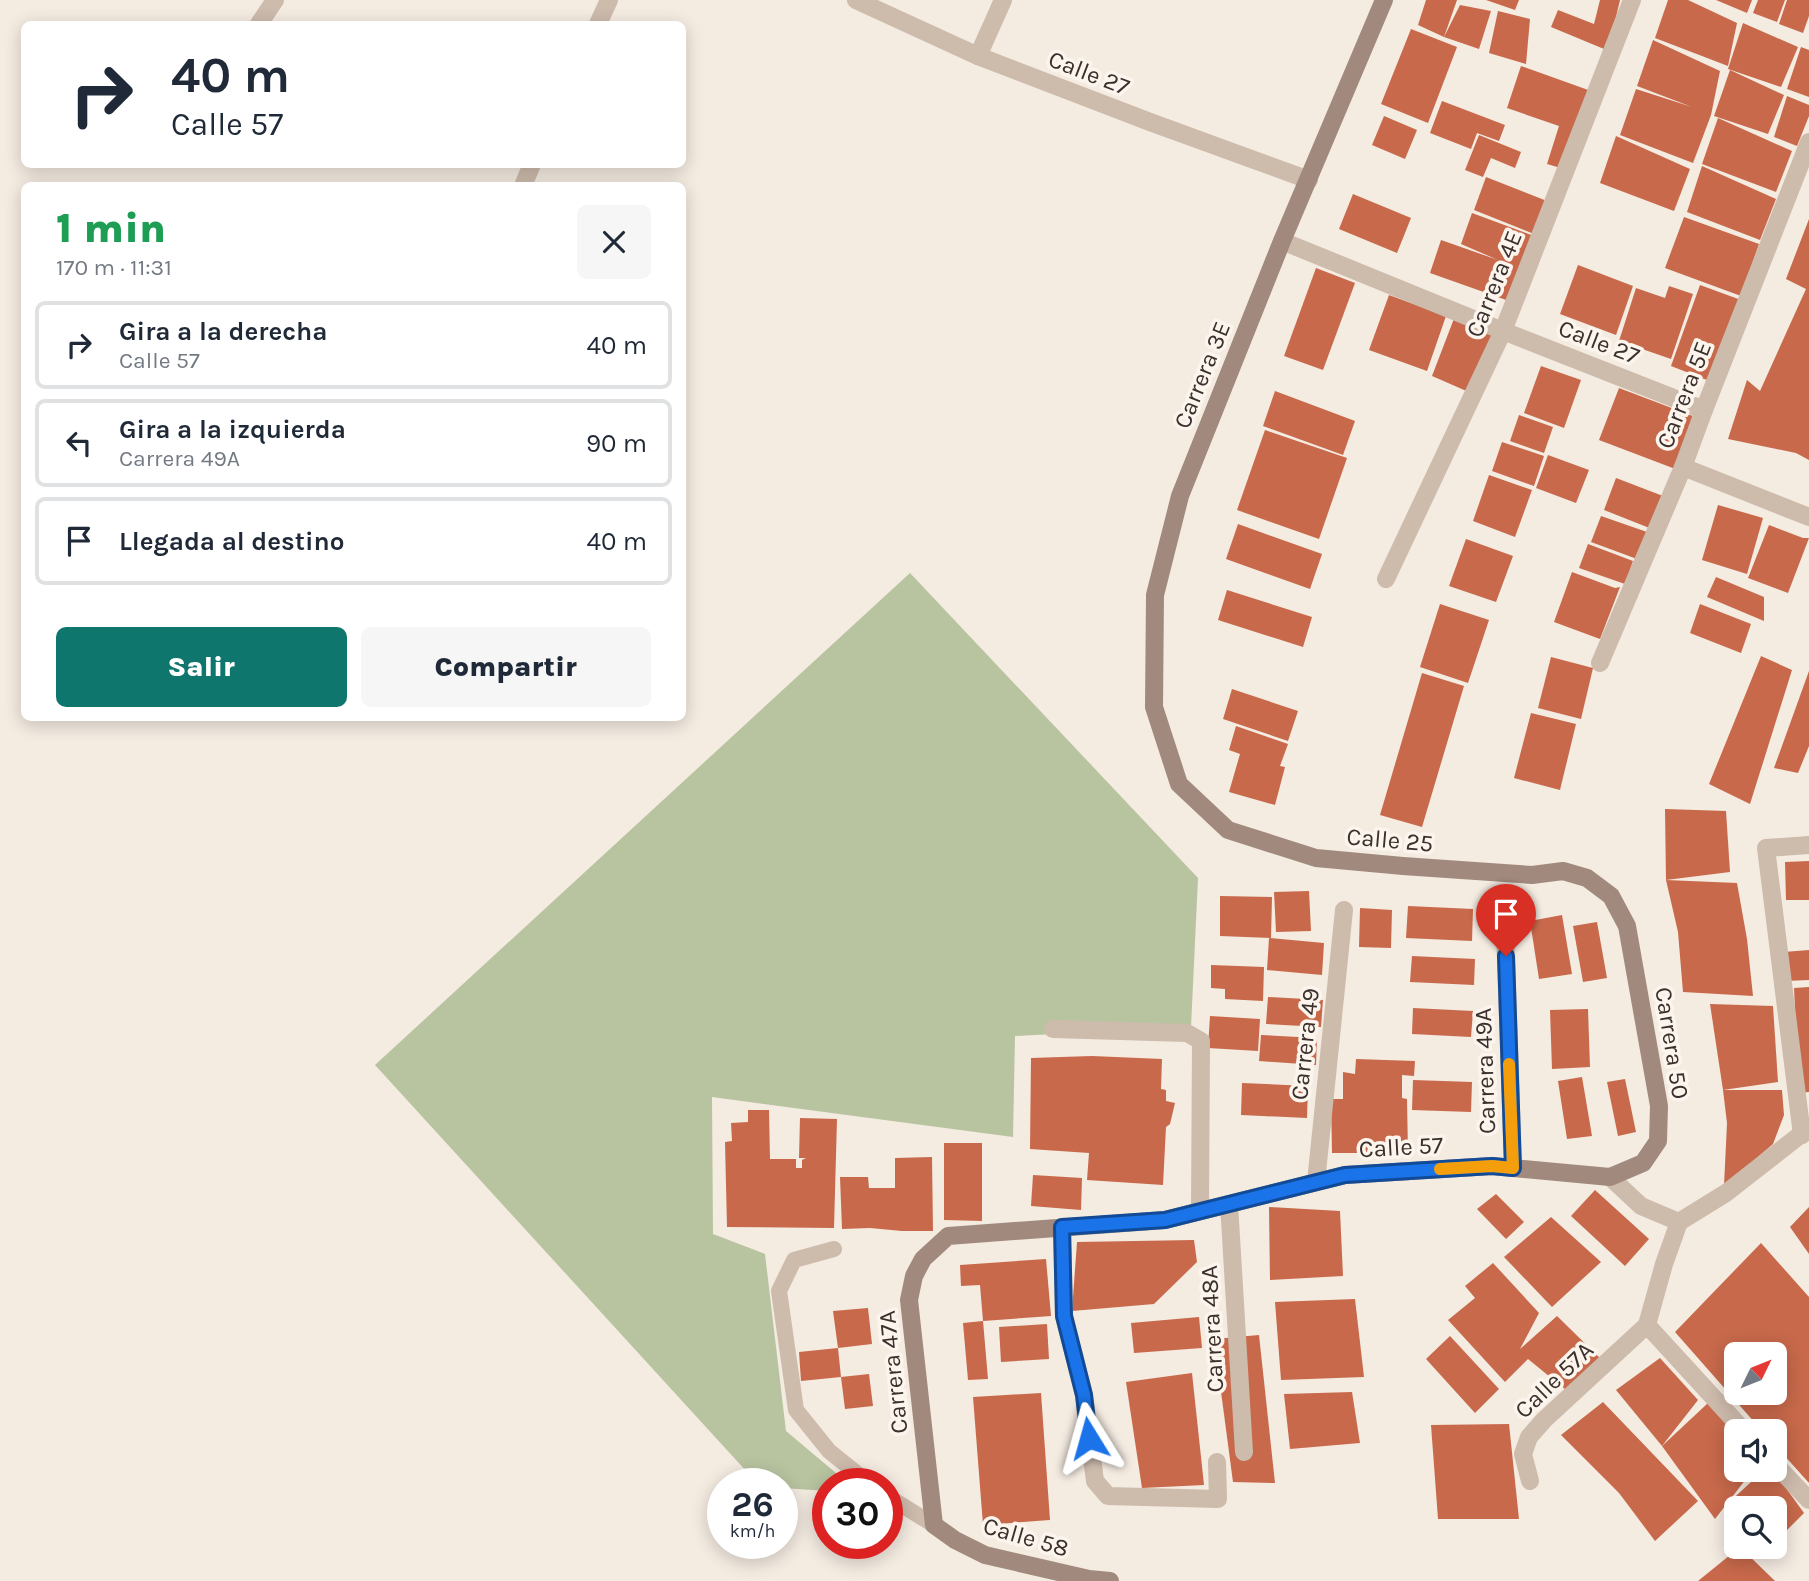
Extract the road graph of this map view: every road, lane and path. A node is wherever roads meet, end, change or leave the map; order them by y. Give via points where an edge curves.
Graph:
1 (275, 0) edge
2 (609, 0) edge
3 (856, 0) edge
4 (1003, 0) edge
5 (1384, 0) edge
6 (1632, 0) edge
7 (261, 21) edge
8 (599, 21) edge
9 (978, 56) junction
10 (1809, 142) edge
11 (1309, 180) junction
12 (1282, 241) junction
13 (1503, 331) junction
14 (1703, 410) junction
15 (1683, 467) junction
16 (1809, 517) edge
17 (1386, 579) dead end
18 (1600, 663) dead end
19 (1179, 784) joint
20 (1809, 845) edge
21 (1612, 896) joint
22 (1344, 910) dead end
23 (1505, 930) dead end
24 (1053, 1029) dead end
25 (1805, 1131) edge
26 (1513, 1168) junction
27 (1610, 1177) junction
28 (1316, 1182) junction
29 (1229, 1204) junction
30 (1200, 1211) junction
31 (1679, 1222) junction
32 (1062, 1227) junction
33 (834, 1249) dead end
34 (923, 1259) joint
35 (1647, 1325) junction
36 (1733, 1419) edge
37 (1244, 1452) dead end
38 (1217, 1462) dead end
39 (850, 1468) edge
40 (1787, 1477) edge
41 (1530, 1482) dead end
42 (1809, 1500) edge
43 (903, 1506) edge
44 (934, 1525) junction
45 (1111, 1581) edge

1 - 7 street
2 - 8 street
3 - 9 street, Calle 27
4 - 9 street
5 - 11 main road, Carrera 3E
6 - 13 street, Carrera 4E
9 - 11 street, Calle 27
10 - 14 street, Carrera 5E
11 - 12 main road, Carrera 3E
12 - 13 street, Calle 27
12 - 19 main road, Carrera 3E via 1180,496 1155,595 1154,707
13 - 14 street, Calle 27
13 - 17 street, Carrera 4E
14 - 15 street, Carrera 5E
15 - 16 street
15 - 18 street, Carrera 5E
19 - 21 main road, Calle 25 via 1228,830 1316,858 1532,875 1563,871 1587,878
20 - 25 street via 1766,848
21 - 27 main road, Carrera 50 via 1627,926 1659,1106 1658,1141 1643,1163
22 - 28 street, Carrera 49
23 - 26 street, Carrera 49A
24 - 30 street via 1187,1033 1201,1041
25 - 31 street via 1726,1193
26 - 27 main road, Calle 57
26 - 28 main road, Calle 57 via 1372,1172
27 - 31 street via 1641,1206
28 - 29 main road, Calle 57
29 - 30 main road, Calle 57
29 - 37 street, Carrera 48A
30 - 32 main road, Calle 57 via 1165,1220
31 - 35 street
32 - 34 main road, Calle 57 via 948,1236
32 - 38 street via 1064,1316 1084,1395 1095,1481 1108,1496 1218,1499
33 - 39 lane via 794,1260 779,1291 796,1410 829,1451
34 - 44 main road, Carrera 47A via 909,1300
35 - 36 street
35 - 41 street, Calle 57A via 1529,1437 1523,1454
40 - 42 street
43 - 44 lane
44 - 45 main road, Calle 58 via 985,1555

